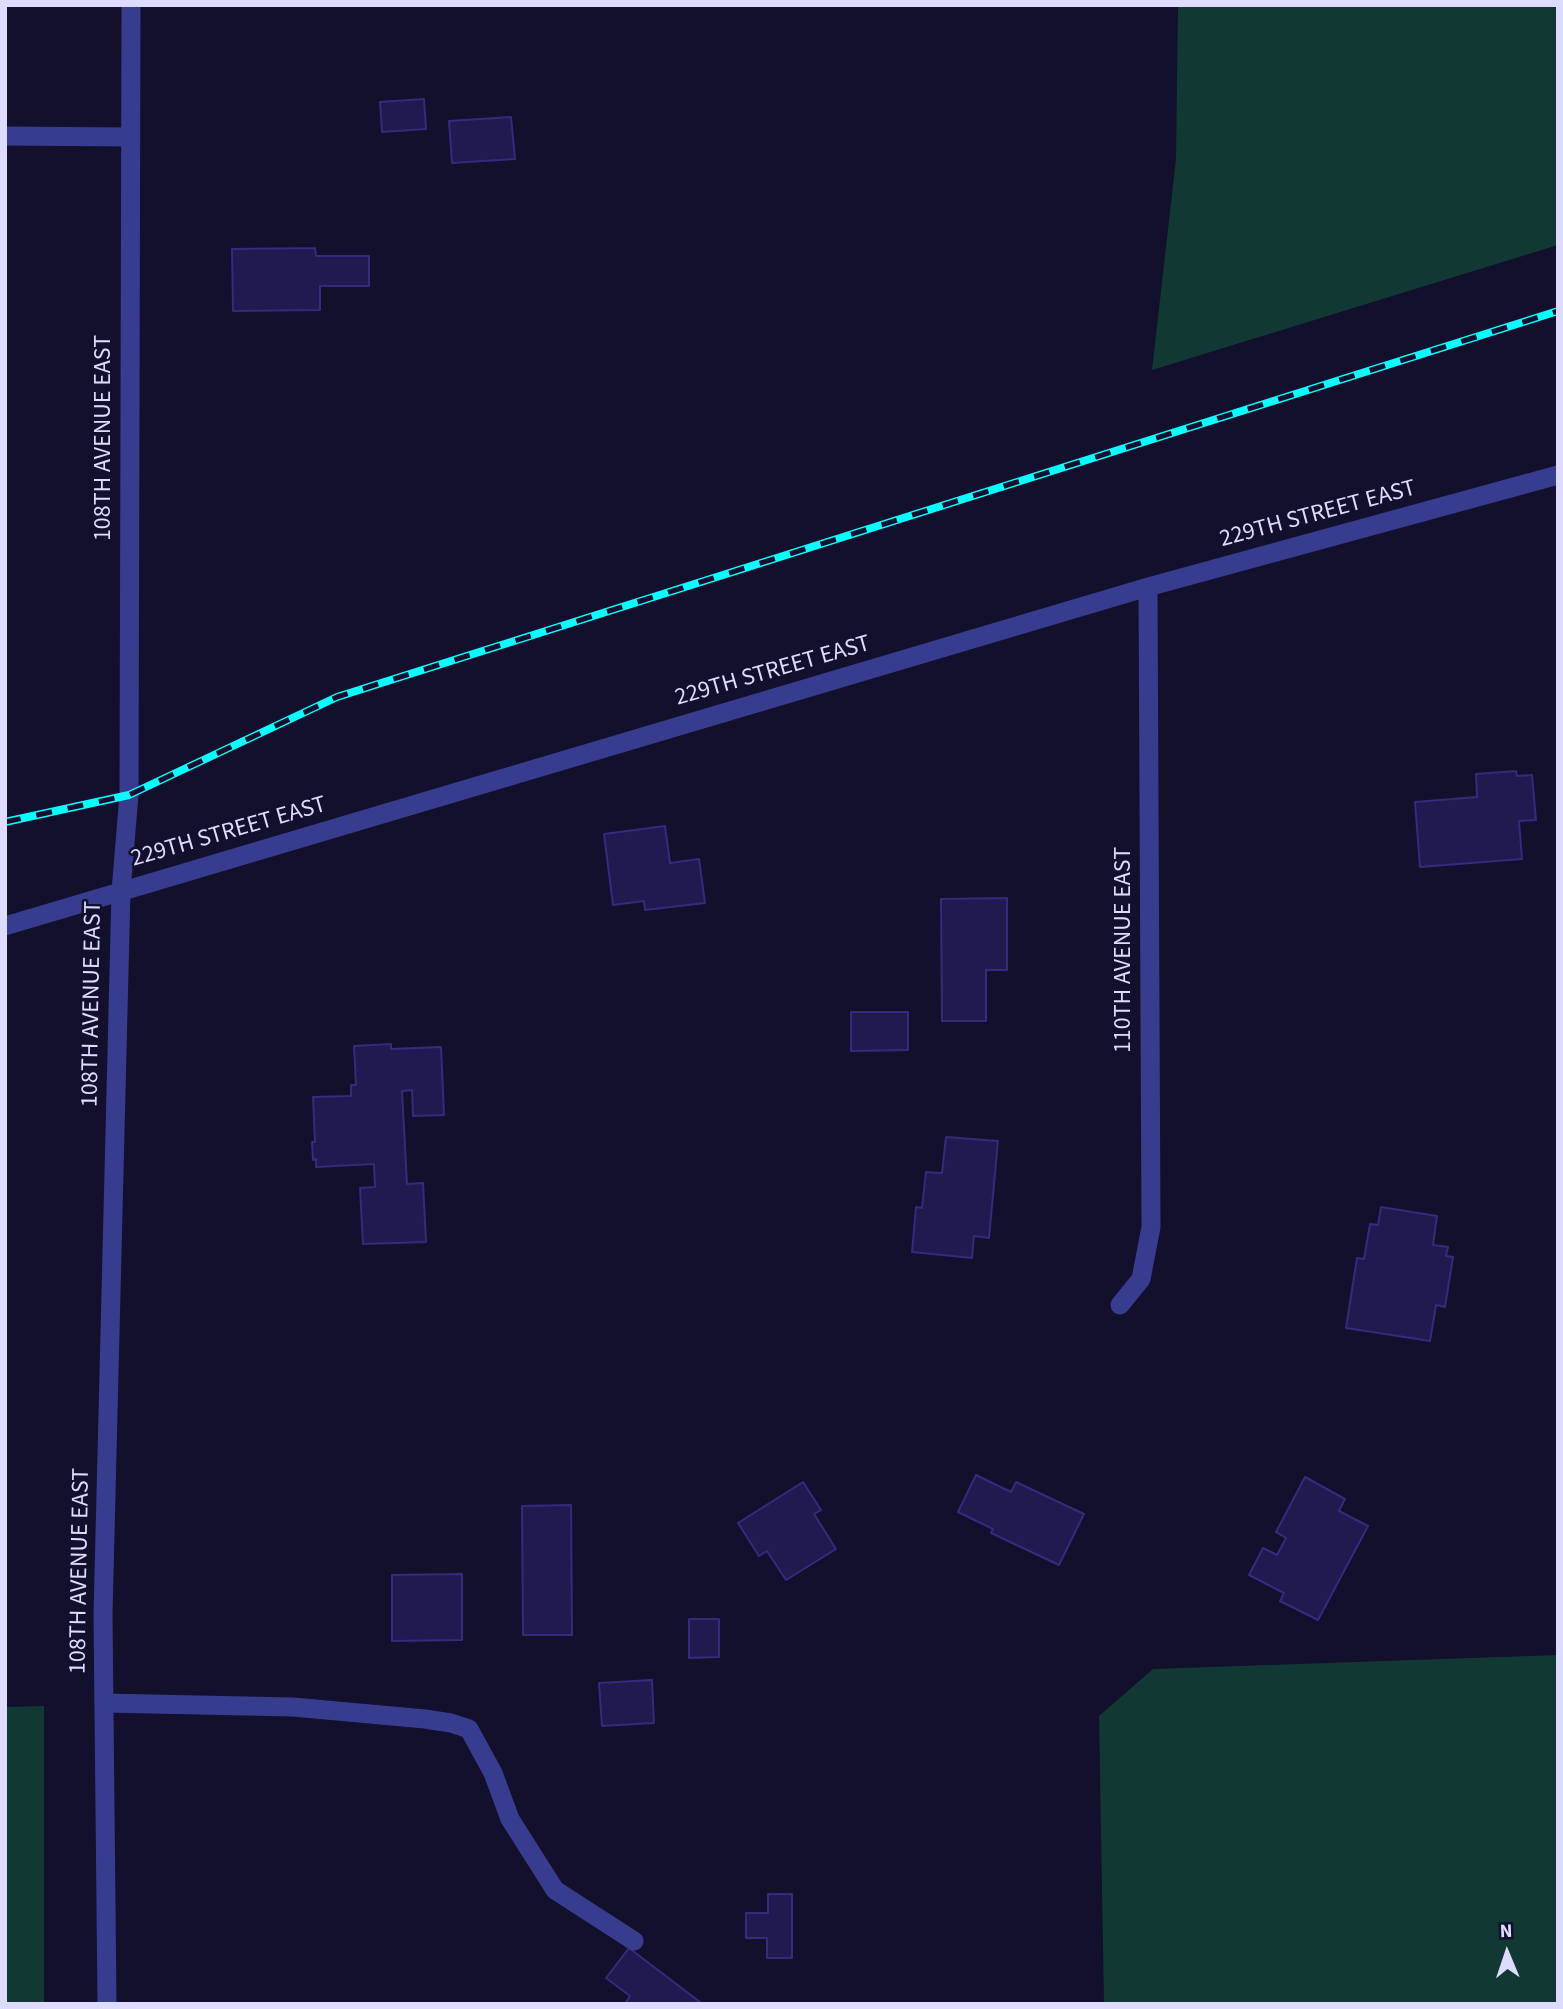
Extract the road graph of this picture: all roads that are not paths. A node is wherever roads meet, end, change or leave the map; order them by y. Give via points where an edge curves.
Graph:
1 (131, 5) edge
2 (5, 136) edge
3 (130, 137) junction
4 (1558, 475) edge
5 (1148, 587) junction
6 (121, 891) junction
7 (5, 926) edge
8 (1120, 1305) dead end
9 (104, 1703) junction
10 (634, 1941) dead end
11 (107, 2004) edge

1 - 3 street, 108TH AVENUE EAST
2 - 3 street
3 - 6 street, 108TH AVENUE EAST via 129,781
4 - 5 street, 229TH STREET EAST
5 - 6 street, 229TH STREET EAST
5 - 8 street, 110TH AVENUE EAST via 1151,1227 1141,1279
6 - 7 street, 229TH STREET EAST
6 - 9 street, 108TH AVENUE EAST
9 - 10 street via 293,1707 425,1719 469,1728 510,1819 555,1890
9 - 11 street, 108TH AVENUE EAST

